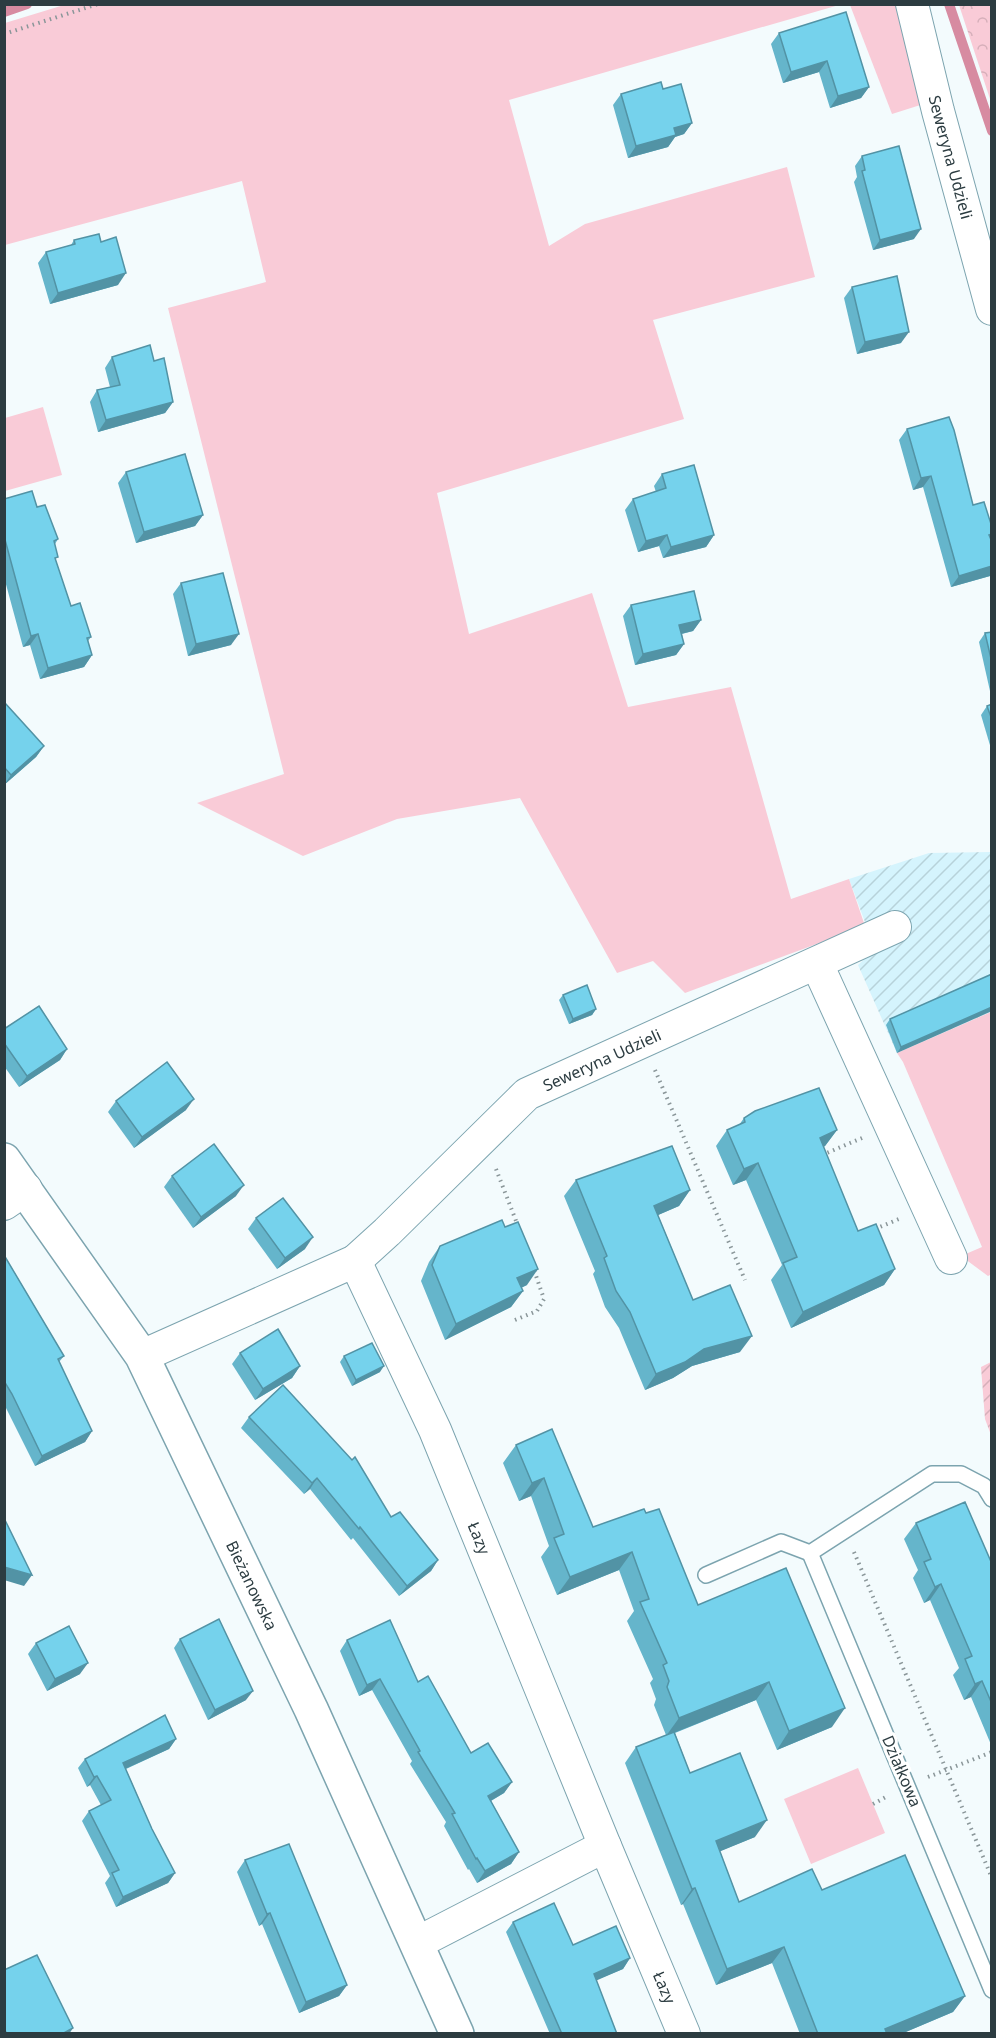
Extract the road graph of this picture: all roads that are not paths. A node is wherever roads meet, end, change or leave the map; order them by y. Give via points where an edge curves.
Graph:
1 (912, 4) edge
2 (992, 309) edge
3 (895, 927) dead end
4 (818, 964) junction
5 (4, 1160) edge
6 (15, 1196) edge
7 (951, 1258) dead end
8 (355, 1261) junction
9 (142, 1356) junction
10 (992, 1499) edge
11 (810, 1553) junction
12 (705, 1575) dead end
13 (605, 1846) junction
14 (417, 1943) junction
15 (992, 1990) edge
16 (457, 2034) edge
17 (684, 2034) edge

1 - 2 street, Seweryna Udzieli
3 - 4 street, Seweryna Udzieli
4 - 7 street
4 - 8 street, Seweryna Udzieli via 528,1094
5 - 6 street, Bieżanowska
6 - 9 street, Bieżanowska
8 - 9 street
8 - 13 street, Łazy via 435,1430
9 - 14 street, Bieżanowska via 311,1709
10 - 11 lane via 984,1486 961,1474 932,1474
11 - 12 lane via 781,1542
11 - 15 lane, Działkowa
13 - 14 street
13 - 17 street, Łazy
14 - 16 street, Bieżanowska

